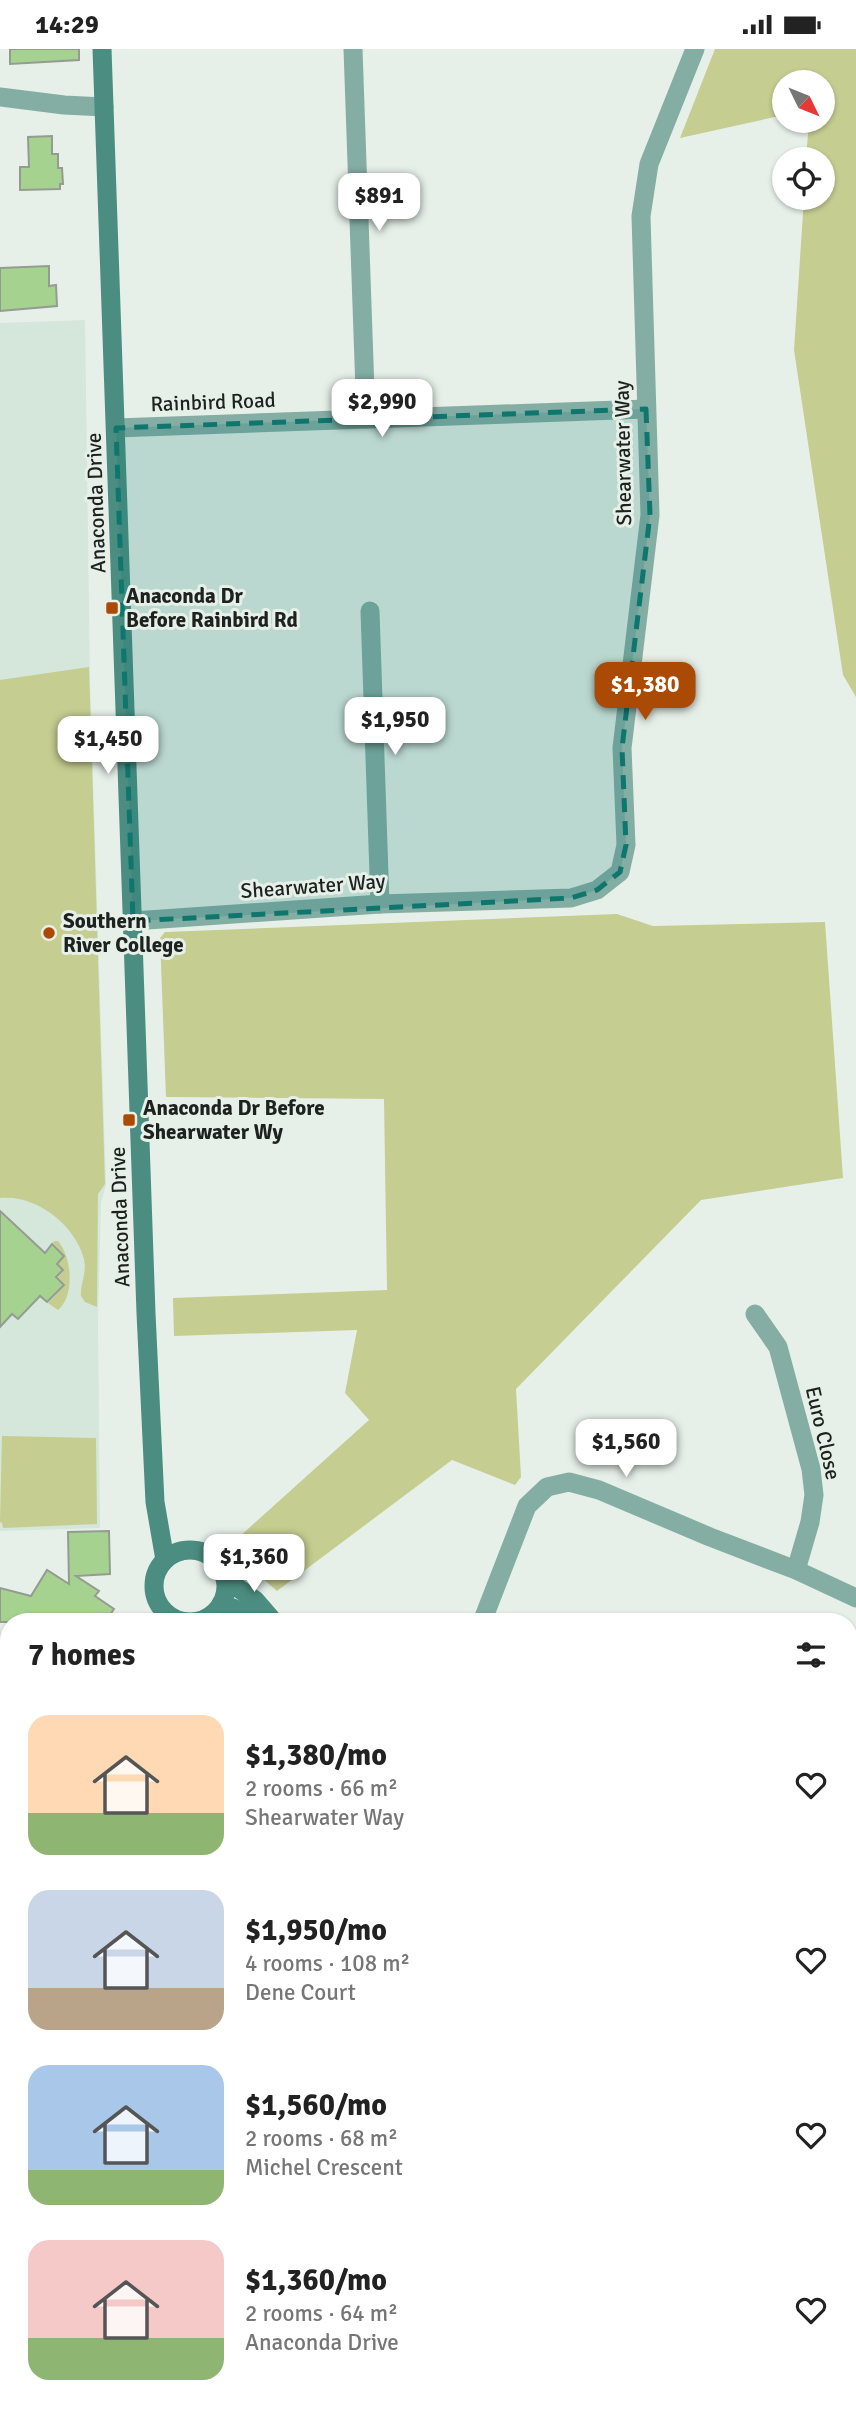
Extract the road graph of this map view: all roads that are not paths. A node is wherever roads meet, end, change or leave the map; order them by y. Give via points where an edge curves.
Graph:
1 (102, 49) edge
2 (353, 49) edge
3 (695, 49) edge
4 (0, 97) edge
5 (104, 107) junction
6 (646, 409) junction
7 (366, 419) junction
8 (116, 428) junction
9 (370, 611) dead end
10 (380, 904) junction
11 (133, 921) junction
12 (755, 1314) dead end
13 (155, 1502) junction
14 (184, 1551) junction
15 (165, 1560) junction
16 (796, 1570) junction
17 (225, 1579) junction
18 (856, 1598) edge
19 (221, 1604) junction
20 (167, 1613) edge
21 (212, 1613) edge
22 (248, 1613) edge
23 (266, 1613) edge
24 (485, 1613) edge

1 - 5 main road, Anaconda Drive
2 - 7 street
3 - 6 street, Shearwater Way via 649,164 644,192
4 - 5 street
5 - 8 main road, Anaconda Drive
6 - 7 street, Rainbird Road
6 - 10 street, Shearwater Way via 650,515 622,748 626,845 620,872 597,890 571,898
7 - 8 street, Rainbird Road
8 - 11 main road, Anaconda Drive
9 - 10 street
10 - 11 street, Shearwater Way
11 - 13 main road, Anaconda Drive
12 - 16 street, Euro Close via 778,1347 811,1469 810,1522
13 - 14 main road, Anaconda Drive
13 - 15 main road, Anaconda Drive
14 - 15 main road
14 - 17 main road via 195,1550 214,1560
15 - 20 main road, Anaconda Drive via 158,1569 154,1592
16 - 18 street
16 - 24 street via 569,1482 547,1487 527,1506
17 - 19 main road
17 - 23 main road
19 - 21 main road, Anaconda Drive
19 - 22 main road

